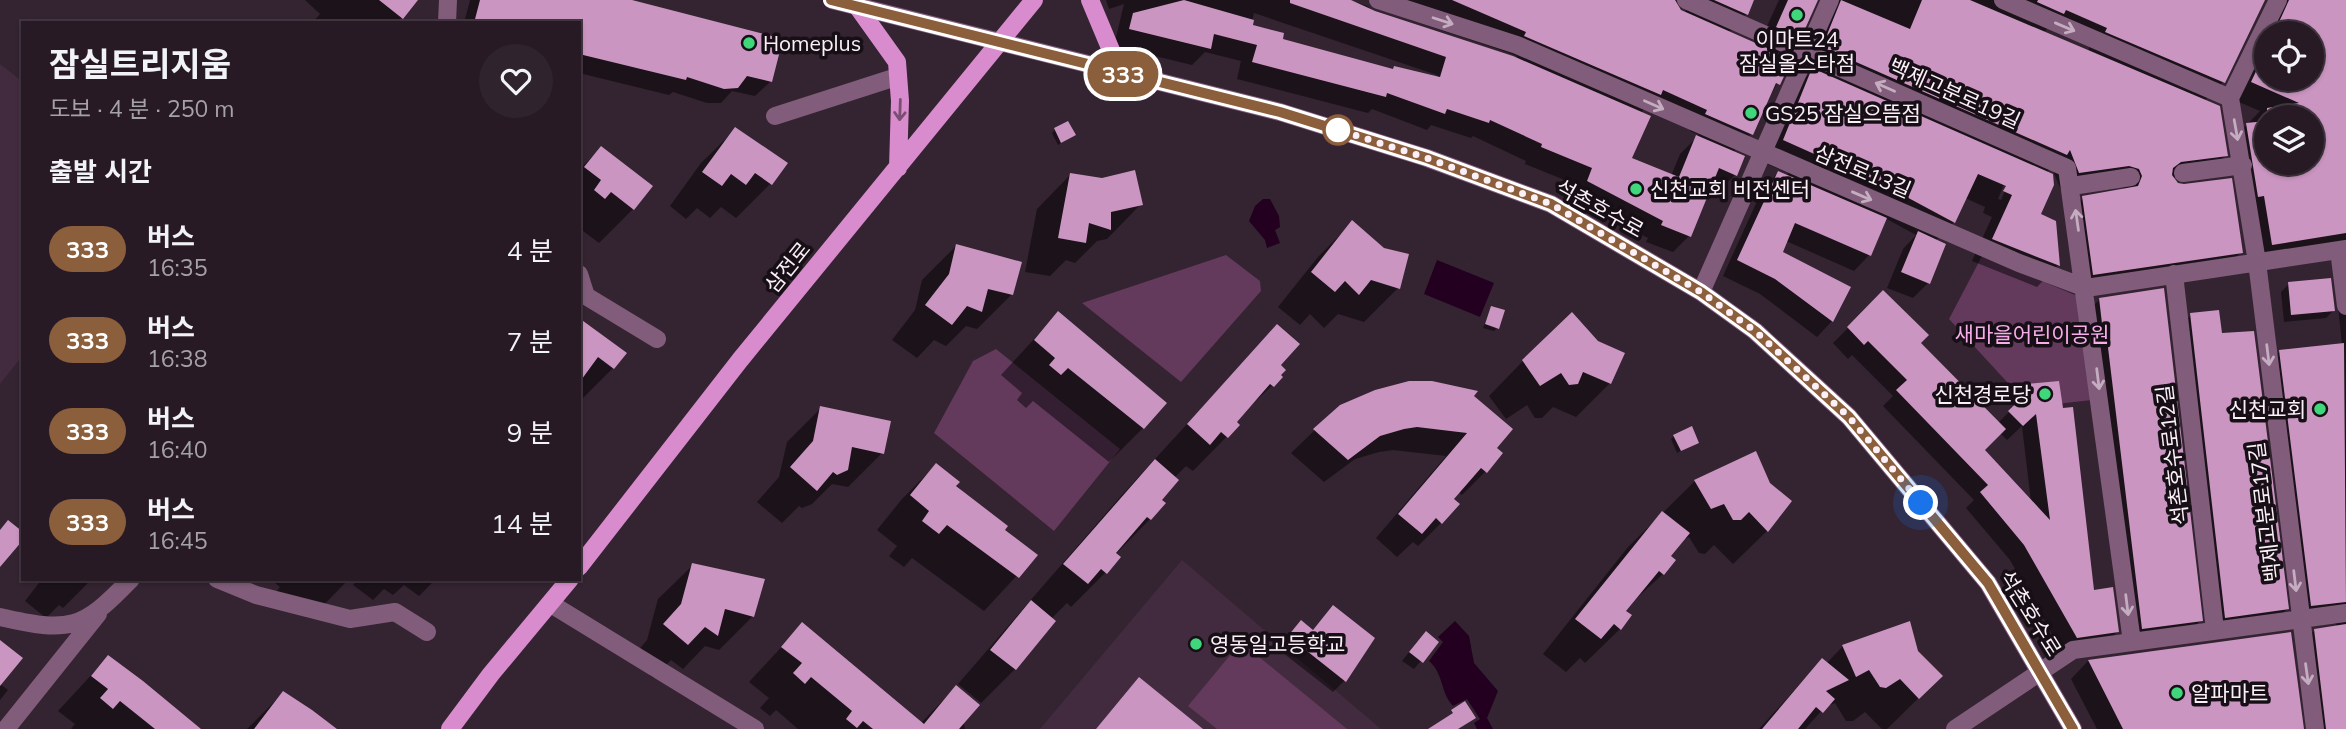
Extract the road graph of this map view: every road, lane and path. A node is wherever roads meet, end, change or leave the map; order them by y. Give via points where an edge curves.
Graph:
1 (448, 0) edge
2 (832, 0) edge
3 (1034, 0) edge
4 (1090, 0) edge
5 (1378, 0) edge
6 (1686, 0) edge
7 (1830, 0) edge
8 (2003, 0) edge
9 (2278, 0) edge
10 (856, 6) junction
11 (447, 21) edge
12 (1000, 44) junction
13 (1807, 53) junction
14 (1128, 75) junction
15 (890, 79) dead end
16 (2230, 98) junction
17 (775, 116) dead end
18 (1763, 153) junction
19 (2242, 165) junction
20 (898, 168) junction
21 (2183, 173) dead end
22 (2131, 177) dead end
23 (2072, 186) junction
24 (2342, 250) edge
25 (2257, 262) junction
26 (2174, 274) junction
27 (581, 280) edge
28 (2086, 288) junction
29 (1701, 292) junction
30 (2346, 306) edge
31 (657, 339) dead end
32 (581, 564) edge
33 (129, 581) edge
34 (222, 581) edge
35 (568, 581) edge
36 (551, 604) junction
37 (2346, 613) edge
38 (97, 614) junction
39 (0, 617) edge
40 (2300, 619) junction
41 (2215, 630) junction
42 (428, 632) dead end
43 (2132, 642) junction
44 (2043, 673) junction
45 (6, 729) edge
46 (450, 729) edge
47 (755, 729) edge
48 (1955, 729) edge
49 (2073, 729) edge
50 (2315, 729) edge

1 - 11 street
2 - 10 street, 석촌호수로
3 - 12 main road, 삼전로
4 - 14 main road via 1113,55
5 -> 18 street, 삼전로13길 via 1517,45
6 - 13 street, 백제고분로19길
7 - 13 street
8 -> 16 street
9 - 16 street
10 - 12 street, 석촌호수로
10 -> 20 main road via 897,62
12 - 14 street, 석촌호수로
12 - 20 main road, 삼전로
13 - 18 street
23 -> 13 street, 백제고분로19길 via 2067,168
14 - 29 street, 석촌호수로 via 1280,112 1427,158 1551,204
15 - 17 street
16 -> 19 street, 백제고분로17길
18 -> 28 street, 삼전로13길
18 - 29 street
19 - 21 street
19 - 25 street, 백제고분로17길
20 - 32 main road, 삼전로
22 - 23 street
28 -> 23 street
24 - 25 street, 삼전로13길
24 - 30 street
25 - 26 street, 삼전로13길
25 -> 40 street, 백제고분로17길
26 - 28 street, 삼전로13길
26 - 41 street, 석촌호수로12길
27 - 31 street via 586,296
28 -> 43 street
29 - 44 street, 석촌호수로 via 1755,331 1849,417 1988,583
33 - 38 street
34 - 42 street via 256,595 350,619 396,612
35 - 36 main road
36 - 46 main road
36 - 47 street
37 - 40 street
38 - 39 street via 61,628
38 - 45 street
40 - 41 street
40 -> 50 street, 백제고분로17길
41 - 43 street
43 - 44 street via 2073,650
44 - 48 street
44 - 49 street, 석촌호수로

